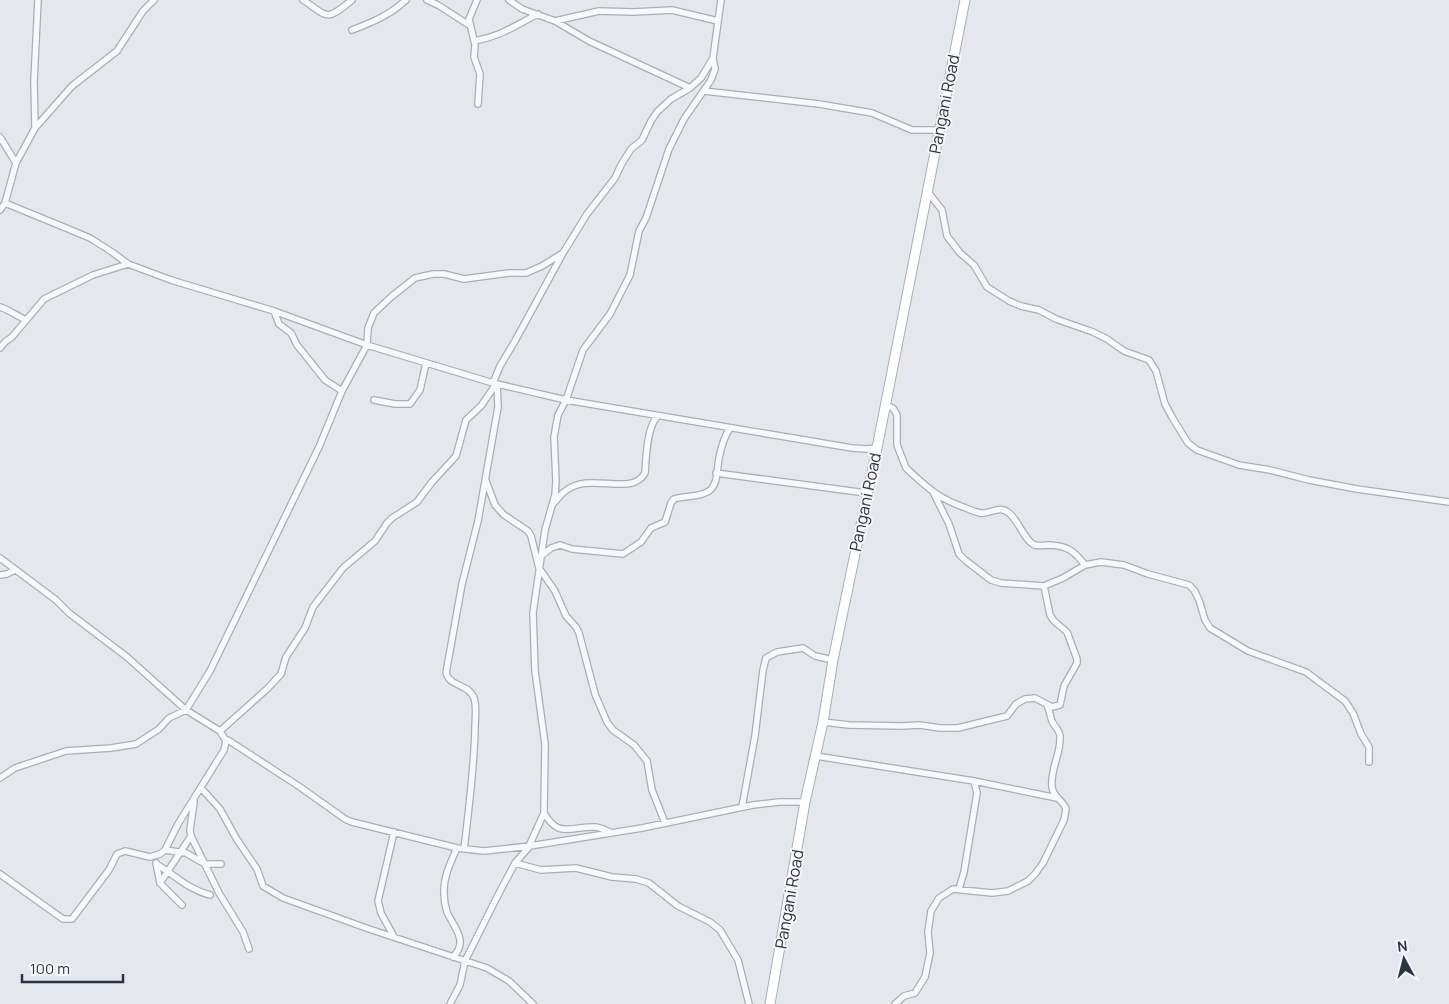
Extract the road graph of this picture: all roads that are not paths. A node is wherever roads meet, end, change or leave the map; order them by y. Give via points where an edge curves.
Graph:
1 (38, 0) edge
2 (154, 0) edge
3 (303, 0) edge
4 (352, 0) edge
5 (406, 0) edge
6 (427, 0) edge
7 (478, 0) edge
8 (509, 0) edge
9 (721, 0) edge
10 (965, 0) edge
11 (538, 14) junction
12 (555, 20) junction
13 (718, 21) junction
14 (469, 25) junction
15 (352, 30) dead end
16 (474, 41) junction
17 (714, 58) junction
18 (690, 88) junction
19 (704, 91) junction
20 (478, 104) dead end
21 (35, 128) junction
22 (939, 130) junction
23 (0, 137) edge
24 (16, 163) junction
25 (927, 190) junction
26 (5, 204) junction
27 (0, 210) edge
28 (563, 253) junction
29 (128, 264) junction
30 (0, 307) edge
31 (274, 311) junction
32 (26, 320) junction
33 (367, 345) junction
34 (0, 348) edge
35 (426, 363) junction
36 (495, 383) junction
37 (342, 391) junction
38 (374, 400) dead end
39 (566, 400) junction
40 (884, 405) junction
41 (658, 416) junction
42 (735, 428) junction
43 (877, 448) junction
44 (716, 474) junction
45 (485, 479) junction
46 (866, 493) junction
47 (934, 494) junction
48 (1449, 502) edge
49 (554, 504) junction
50 (541, 556) junction
51 (0, 558) edge
52 (1085, 565) junction
53 (539, 568) junction
54 (15, 570) junction
55 (0, 575) edge
56 (1044, 586) junction
57 (833, 660) junction
58 (1047, 705) junction
59 (186, 710) junction
60 (823, 722) junction
61 (220, 731) junction
62 (226, 741) junction
63 (816, 756) junction
64 (1369, 762) dead end
65 (0, 778) edge
66 (974, 781) junction
67 (201, 788) junction
68 (1057, 798) junction
69 (194, 800) junction
70 (806, 802) junction
71 (742, 807) junction
72 (544, 813) junction
73 (666, 823) junction
74 (394, 832) junction
75 (611, 833) junction
76 (191, 836) junction
77 (530, 846) junction
78 (457, 848) junction
79 (464, 849) junction
80 (165, 850) junction
81 (182, 852) junction
82 (154, 856) junction
83 (515, 863) junction
84 (156, 864) junction
85 (205, 864) junction
86 (221, 864) dead end
87 (168, 871) junction
88 (0, 874) edge
89 (160, 883) junction
90 (959, 889) junction
91 (210, 895) dead end
92 (182, 905) dead end
93 (394, 937) junction
94 (249, 949) dead end
95 (453, 957) junction
96 (465, 961) junction
97 (450, 1004) edge
98 (533, 1004) edge
99 (749, 1004) edge
100 (770, 1004) edge
101 (896, 1004) edge

1 - 21 street
2 - 21 street via 117,51 72,86
3 - 4 street via 329,16
5 - 15 street via 381,19
6 - 14 street
7 - 14 street
8 - 11 street
9 - 13 street
10 - 22 main road, Pangani Road
11 - 12 street
11 - 16 street via 509,31
12 - 13 street via 599,10 672,10
12 - 18 street via 589,41
13 - 17 street
14 - 16 street
16 - 20 street via 474,57 480,74
17 - 18 street
17 - 19 street via 715,69
18 - 28 street via 657,112 642,140 631,148 615,178
19 - 22 street via 819,104 872,113 912,130
19 - 39 street via 684,119 669,149 639,231 630,274 610,314 583,350
21 - 24 street
22 - 25 main road, Pangani Road
23 - 24 street
24 - 26 street
25 - 40 main road, Pangani Road
25 - 48 street via 942,210 947,236 974,265 987,287 1021,306 1093,332 1124,352 1149,360 1172,418 1197,450 1239,465 1309,480
26 - 27 street
26 - 29 street via 90,238
28 - 33 street via 526,273 464,279 444,274 415,278 374,313 368,328
28 - 36 street via 500,366
29 - 31 street
29 - 32 street via 93,275 51,295
30 - 32 street
31 - 33 street
31 - 37 street via 279,324 292,333 297,345 325,380
32 - 34 street
33 - 35 street
33 - 37 street
35 - 36 street
35 - 38 street via 420,390 412,402 406,405
36 - 39 street
36 - 45 street via 498,407
36 - 61 street via 481,406 466,420 456,456 417,502 392,518 375,541 340,572 313,607 305,628 286,657 281,674
37 - 59 street via 319,447 210,672
39 - 41 street
39 - 49 street via 555,426
40 - 43 main road, Pangani Road
40 - 47 street via 893,408 897,415 897,440 903,464
41 - 42 street
41 - 49 street via 654,419 642,479 628,485 583,483 564,492
42 - 43 street via 852,448
42 - 44 street via 730,428 727,433
43 - 46 main road, Pangani Road
44 - 46 street
44 - 50 street via 708,492 674,499 665,522 651,528 641,542 626,553 572,549 560,545
45 - 53 street via 495,505 531,536
45 - 79 street via 446,673 452,682 470,691 475,701
46 - 57 main road, Pangani Road
47 - 52 street via 980,513 996,508 1008,512 1030,542 1066,548
47 - 56 street via 955,545 965,560 991,580
49 - 50 street
50 - 53 street
51 - 54 street
52 - 56 street
52 - 64 street via 1113,562 1189,584 1210,628 1248,650 1306,672 1345,701 1368,747
53 - 72 street via 533,622 545,744
53 - 73 street via 566,616 576,627 595,694 607,722 647,761 652,790
54 - 55 street
54 - 59 street via 127,656
56 - 58 street via 1050,615 1067,632 1077,659 1064,686 1060,705
57 - 60 main road, Pangani Road
57 - 71 street via 816,656 803,648 777,652 766,658 756,736
58 - 60 street via 1038,698 1026,699 1016,704 1007,716 958,728
58 - 68 street via 1060,733 1052,775 1053,793
59 - 61 street
59 - 65 street via 169,718 136,744 66,751 15,768
60 - 63 main road, Pangani Road
61 - 62 street
62 - 67 street
62 - 74 street via 345,819
63 - 66 street
63 - 70 main road, Pangani Road
66 - 68 street
66 - 90 street via 977,793
67 - 69 street
67 - 93 street via 220,809 257,869 263,886 283,898
68 - 90 street via 1065,805 1066,815 1043,863 1032,877 1000,893
69 - 76 street
69 - 80 street
70 - 71 street
70 - 100 main road, Pangani Road
71 - 73 street
72 - 75 street via 561,830 598,827
72 - 77 street
73 - 75 street
74 - 78 street
74 - 93 street via 378,901
75 - 77 street
76 - 81 street
76 - 85 street
77 - 79 street via 484,851
77 - 83 street
78 - 79 street
78 - 95 street via 444,885 446,911 456,926 460,945 460,950
80 - 81 street
80 - 82 street
81 - 85 street
81 - 87 street
82 - 84 street
82 - 88 street via 125,851 117,854 76,915 67,920
83 - 96 street
83 - 99 street via 534,870 576,868 649,883 671,902 720,930 738,960
84 - 87 street
84 - 89 street
85 - 86 street
85 - 94 street
87 - 89 street
87 - 91 street via 194,890
89 - 92 street
90 - 101 street via 944,894 934,905 928,925 930,953 925,977 915,993 904,996
93 - 95 street
95 - 96 street
96 - 97 street via 460,984
96 - 98 street via 497,972

